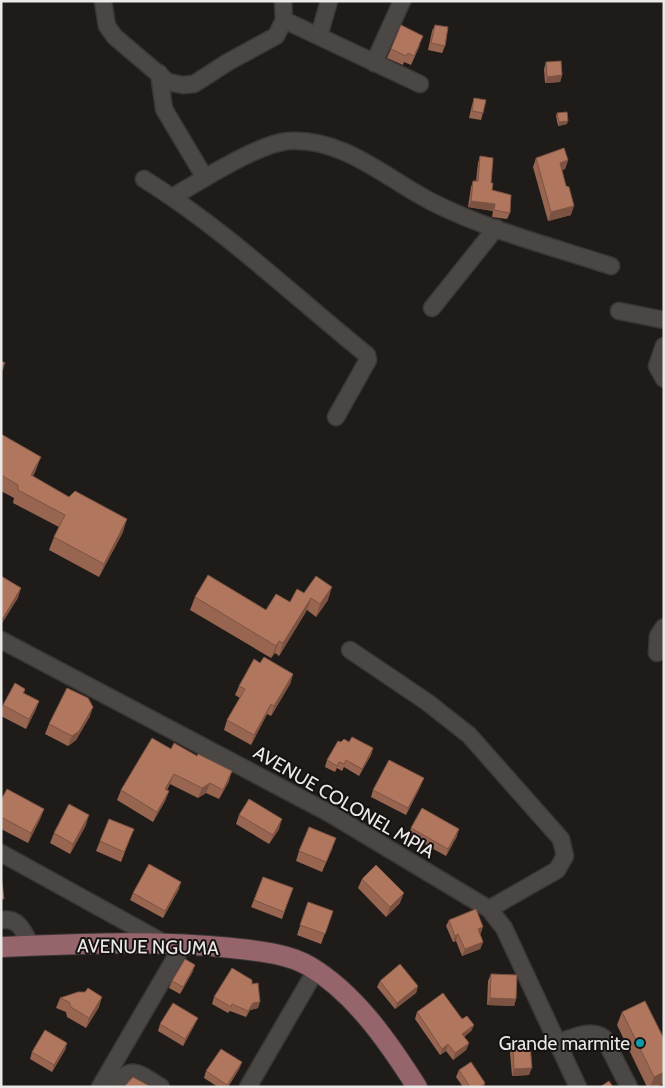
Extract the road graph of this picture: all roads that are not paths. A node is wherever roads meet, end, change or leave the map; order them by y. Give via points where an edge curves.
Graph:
1 (103, 1) edge
2 (283, 1) edge
3 (329, 1) edge
4 (402, 1) edge
5 (284, 20) junction
6 (319, 36) junction
7 (374, 62) junction
8 (159, 72) junction
9 (420, 84) dead end
10 (205, 178) junction
11 (144, 179) dead end
12 (172, 197) junction
13 (496, 228) junction
14 (611, 266) dead end
15 (432, 308) dead end
16 (620, 311) dead end
17 (664, 320) edge
18 (664, 346) edge
19 (664, 379) edge
20 (336, 416) dead end
21 (664, 627) edge
22 (1, 640) edge
23 (350, 650) dead end
24 (657, 653) dead end
25 (1, 853) edge
26 (489, 909) junction
27 (1, 920) edge
28 (164, 943) junction
29 (184, 943) junction
30 (30, 946) junction
31 (1, 948) edge
32 (316, 970) junction
33 (558, 1043) junction
34 (100, 1087) edge
35 (115, 1087) edge
36 (161, 1087) edge
37 (248, 1087) edge
38 (417, 1087) edge
39 (578, 1087) edge
40 (629, 1087) edge

1 - 8 street via 107,26 115,37
2 - 5 street
3 - 6 street
4 - 7 street
5 - 6 street
5 - 8 street via 276,36 194,84 168,82
6 - 7 street
7 - 9 street
8 - 10 street via 164,109
10 - 12 street
10 - 13 street via 281,142 321,143 380,170 436,204
11 - 12 street
12 - 20 street via 252,259 367,356 368,360
13 - 14 street
13 - 15 street
16 - 17 street
18 - 19 street via 657,366
21 - 24 street via 658,636
22 - 26 street, AVENUE COLONEL MPIA via 329,813
23 - 26 street via 469,735 561,839 565,856 557,870
25 - 28 street
26 - 33 street, AVENUE COLONEL MPIA via 504,928
27 - 30 street via 8,919 20,925
28 - 29 main road, AVENUE NGUMA
28 - 30 main road, AVENUE NGUMA
29 - 32 main road, AVENUE NGUMA via 286,956
29 - 34 street
30 - 31 main road, AVENUE NGUMA
32 - 37 street
32 - 38 main road, AVENUE NGUMA via 355,1004
33 - 39 street, AVENUE COLONEL MPIA
33 - 40 street via 592,1032 599,1034
35 - 36 street via 122,1075 129,1072 140,1074

